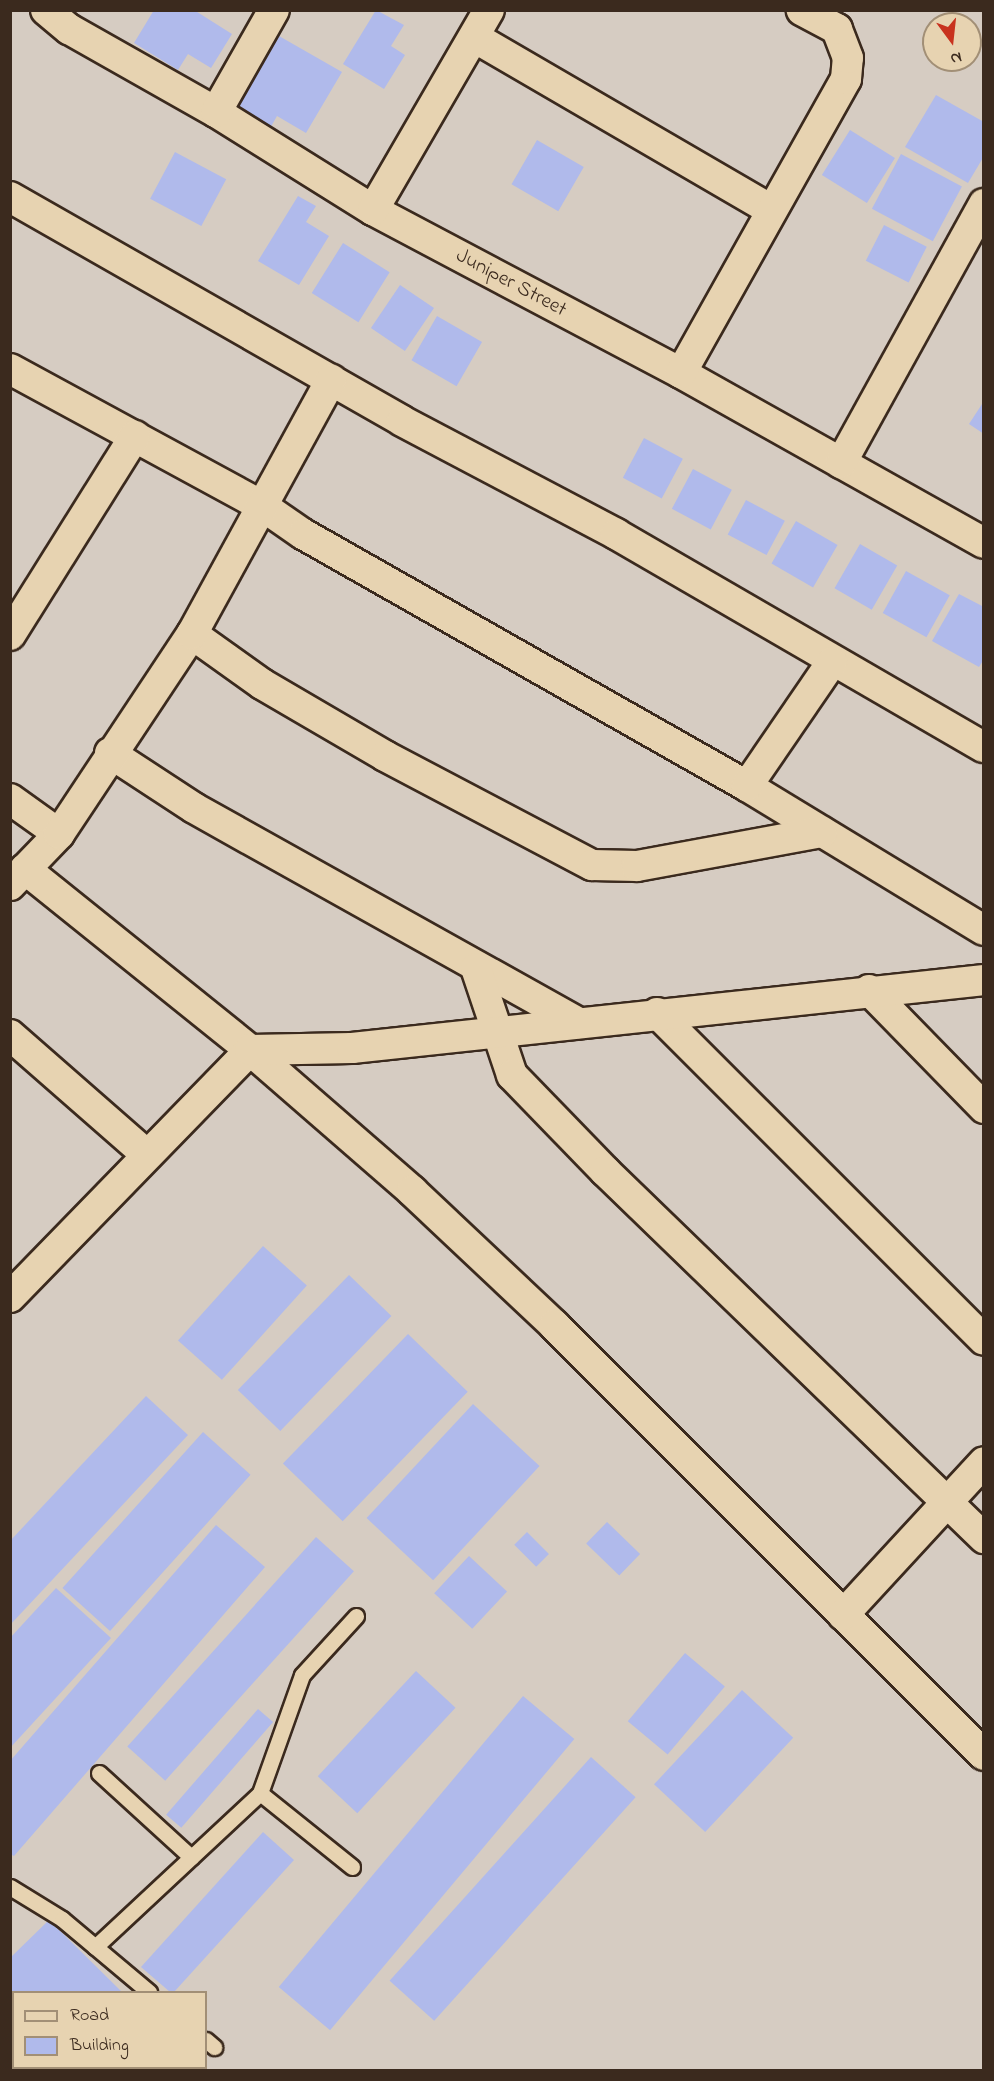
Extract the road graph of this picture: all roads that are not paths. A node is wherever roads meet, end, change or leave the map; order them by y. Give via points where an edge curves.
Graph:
1 (46, 10) edge
2 (274, 10) edge
3 (489, 10) edge
4 (802, 10) edge
5 (474, 37) junction
6 (216, 111) junction
7 (10, 197) edge
8 (984, 204) edge
9 (770, 209) junction
10 (373, 210) junction
11 (12, 373) edge
12 (681, 373) junction
13 (331, 380) junction
14 (135, 436) junction
15 (841, 463) junction
16 (264, 507) junction
17 (984, 543) edge
18 (192, 634) junction
19 (10, 635) edge
20 (832, 662) junction
21 (984, 747) edge
22 (110, 753) junction
23 (747, 786) junction
24 (10, 800) edge
25 (822, 832) junction
26 (59, 834) junction
27 (18, 877) edge
28 (984, 930) edge
29 (476, 968) junction
30 (984, 980) edge
31 (868, 990) junction
32 (657, 1013) junction
33 (579, 1023) junction
34 (500, 1033) junction
35 (10, 1035) edge
36 (250, 1050) junction
37 (984, 1108) edge
38 (146, 1155) junction
39 (10, 1297) edge
40 (984, 1340) edge
41 (984, 1462) edge
42 (945, 1502) junction
43 (984, 1538) edge
44 (843, 1615) junction
45 (356, 1616) dead end
46 (984, 1755) edge
47 (99, 1773) dead end
48 (260, 1793) junction
49 (191, 1857) junction
50 (352, 1867) dead end
51 (10, 1887) edge
52 (95, 1947) junction
53 (148, 1991) edge

1 - 6 street, Juniper Street via 129,65
2 - 6 street
3 - 5 street
4 - 9 street via 837,29 848,58 846,79
5 - 9 street
5 - 10 street
6 - 10 street, Juniper Street
7 - 13 street
8 - 15 street
9 - 12 street
10 - 12 street, Juniper Street
11 - 14 street
12 - 15 street, Juniper Street
13 - 16 street
13 - 20 street via 616,534
14 - 16 street
14 - 19 street
15 - 17 street, Juniper Street
16 - 18 street
16 - 23 street via 303,534
18 - 22 street
18 - 25 street via 262,684 385,756 592,865 637,866
20 - 21 street
20 - 23 street
22 - 26 street
22 - 29 street via 194,808
23 - 25 street
24 - 26 street
25 - 28 street
26 - 27 street
27 - 36 street
29 - 33 street
29 - 34 street
30 - 31 street
31 - 32 street
31 - 37 street
32 - 33 street
32 - 40 street
33 - 34 street
34 - 36 street via 352,1048
34 - 42 street via 512,1075 605,1171
35 - 38 street
36 - 38 street
36 - 44 street via 412,1191 546,1317
38 - 39 street
41 - 42 street
42 - 43 street
42 - 44 street
44 - 46 street
45 - 48 lane via 302,1675
47 - 49 lane
48 - 49 lane
48 - 50 lane
49 - 52 lane
51 - 52 lane via 62,1919
52 - 53 lane

